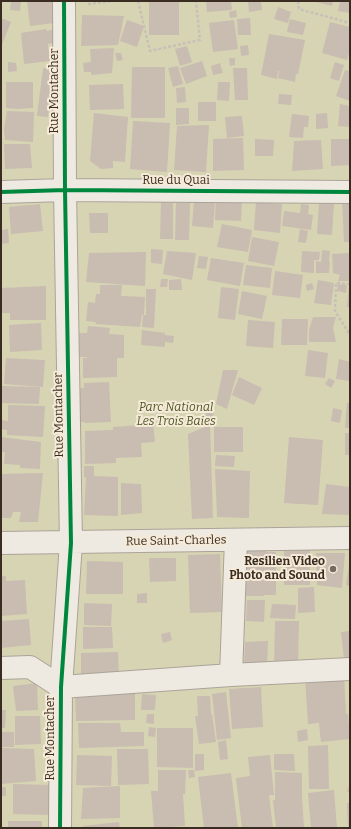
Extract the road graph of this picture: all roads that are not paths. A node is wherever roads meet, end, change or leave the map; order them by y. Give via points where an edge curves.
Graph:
1 (64, 1) edge
2 (65, 190) junction
3 (1, 192) edge
4 (350, 192) edge
5 (350, 538) edge
6 (236, 540) junction
7 (71, 543) junction
8 (1, 544) edge
9 (1, 668) edge
10 (350, 669) edge
11 (231, 675) junction
12 (61, 687) junction
13 (60, 828) edge

1 - 2 street, Rue Montacher
2 - 3 street, Rue du Quai
2 - 4 street, Rue du Quai
2 - 7 street, Rue Montacher
5 - 6 street, Rue Saint-Charles
6 - 7 street, Rue Saint-Charles
6 - 11 street
7 - 8 street, Rue Saint-Charles
7 - 12 street, Rue Montacher
9 - 12 street via 30,667
10 - 11 street
11 - 12 street
12 - 13 street, Rue Montacher

